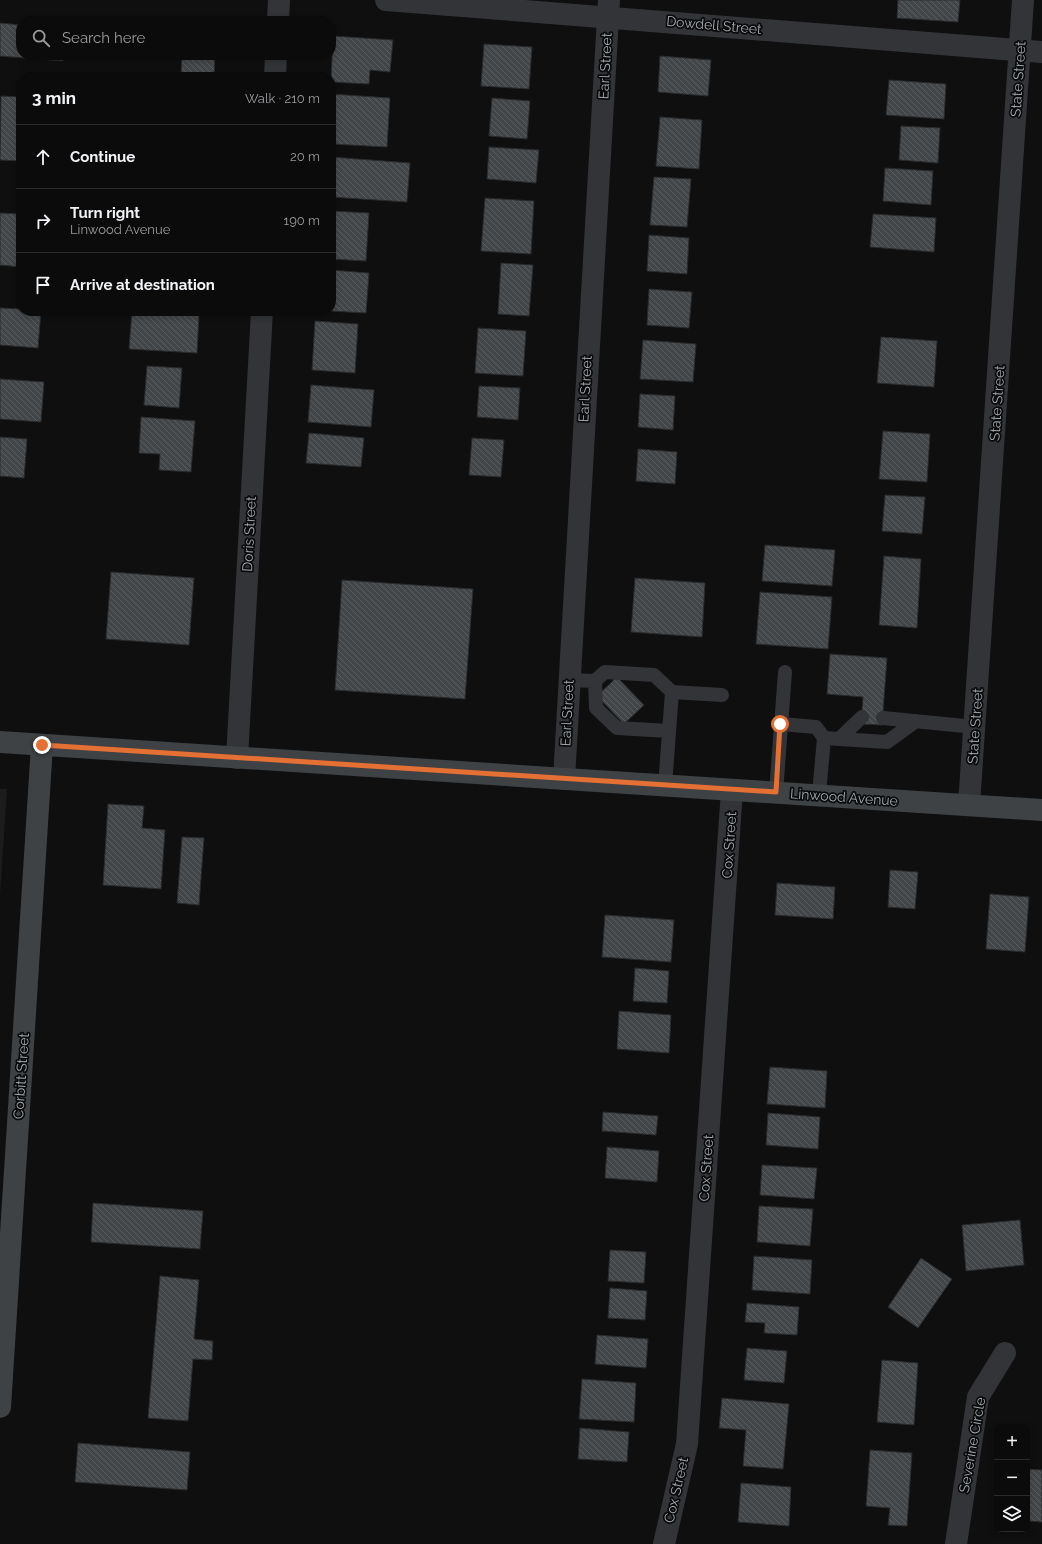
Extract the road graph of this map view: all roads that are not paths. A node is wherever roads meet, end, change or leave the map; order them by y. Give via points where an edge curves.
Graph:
1 (279, 0) edge
2 (386, 0) edge
3 (1024, 0) edge
4 (608, 8) edge
5 (278, 16) edge
6 (1020, 51) junction
7 (1042, 52) edge
8 (276, 60) edge
9 (275, 72) edge
10 (262, 316) edge
11 (784, 672) dead end
12 (569, 680) junction
13 (595, 681) junction
14 (672, 692) junction
15 (722, 695) dead end
16 (862, 717) dead end
17 (883, 718) dead end
18 (916, 721) junction
19 (780, 724) junction
20 (975, 727) junction
21 (669, 731) junction
22 (824, 738) junction
23 (839, 739) junction
24 (0, 742) edge
25 (42, 745) junction
26 (237, 758) junction
27 (564, 779) junction
28 (666, 786) junction
29 (732, 790) junction
30 (776, 792) junction
31 (819, 794) junction
32 (969, 805) junction
33 (1042, 810) edge
34 (1005, 1353) dead end
35 (0, 1407) edge
36 (664, 1544) edge
37 (956, 1544) edge

1 - 5 street
2 - 4 street, Dowdell Street
3 - 6 street, State Street
4 - 6 street, Dowdell Street
4 - 12 street, Earl Street
6 - 7 street, Dowdell Street
6 - 20 street, State Street
8 - 9 street
10 - 26 street, Doris Street
11 - 19 lane
12 - 13 lane
12 - 27 street, Earl Street
13 - 14 lane via 605,672 654,675
13 - 21 lane via 596,708 617,728
14 - 15 lane
14 - 21 lane
16 - 23 lane
17 - 18 lane
18 - 20 lane
18 - 23 lane via 886,742
19 - 22 lane via 816,727
19 - 30 lane
20 - 32 street, State Street
21 - 28 lane
22 - 23 lane
22 - 31 lane
24 - 25 main road, Linwood Avenue
25 - 26 main road, Linwood Avenue
25 - 35 main road, Corbitt Street
26 - 27 main road, Linwood Avenue
27 - 28 main road, Linwood Avenue
28 - 29 main road, Linwood Avenue
29 - 30 main road, Linwood Avenue
29 - 36 street, Cox Street via 687,1444
30 - 31 main road, Linwood Avenue
31 - 32 main road, Linwood Avenue
32 - 33 main road, Linwood Avenue
34 - 37 street, Severine Circle via 978,1397

